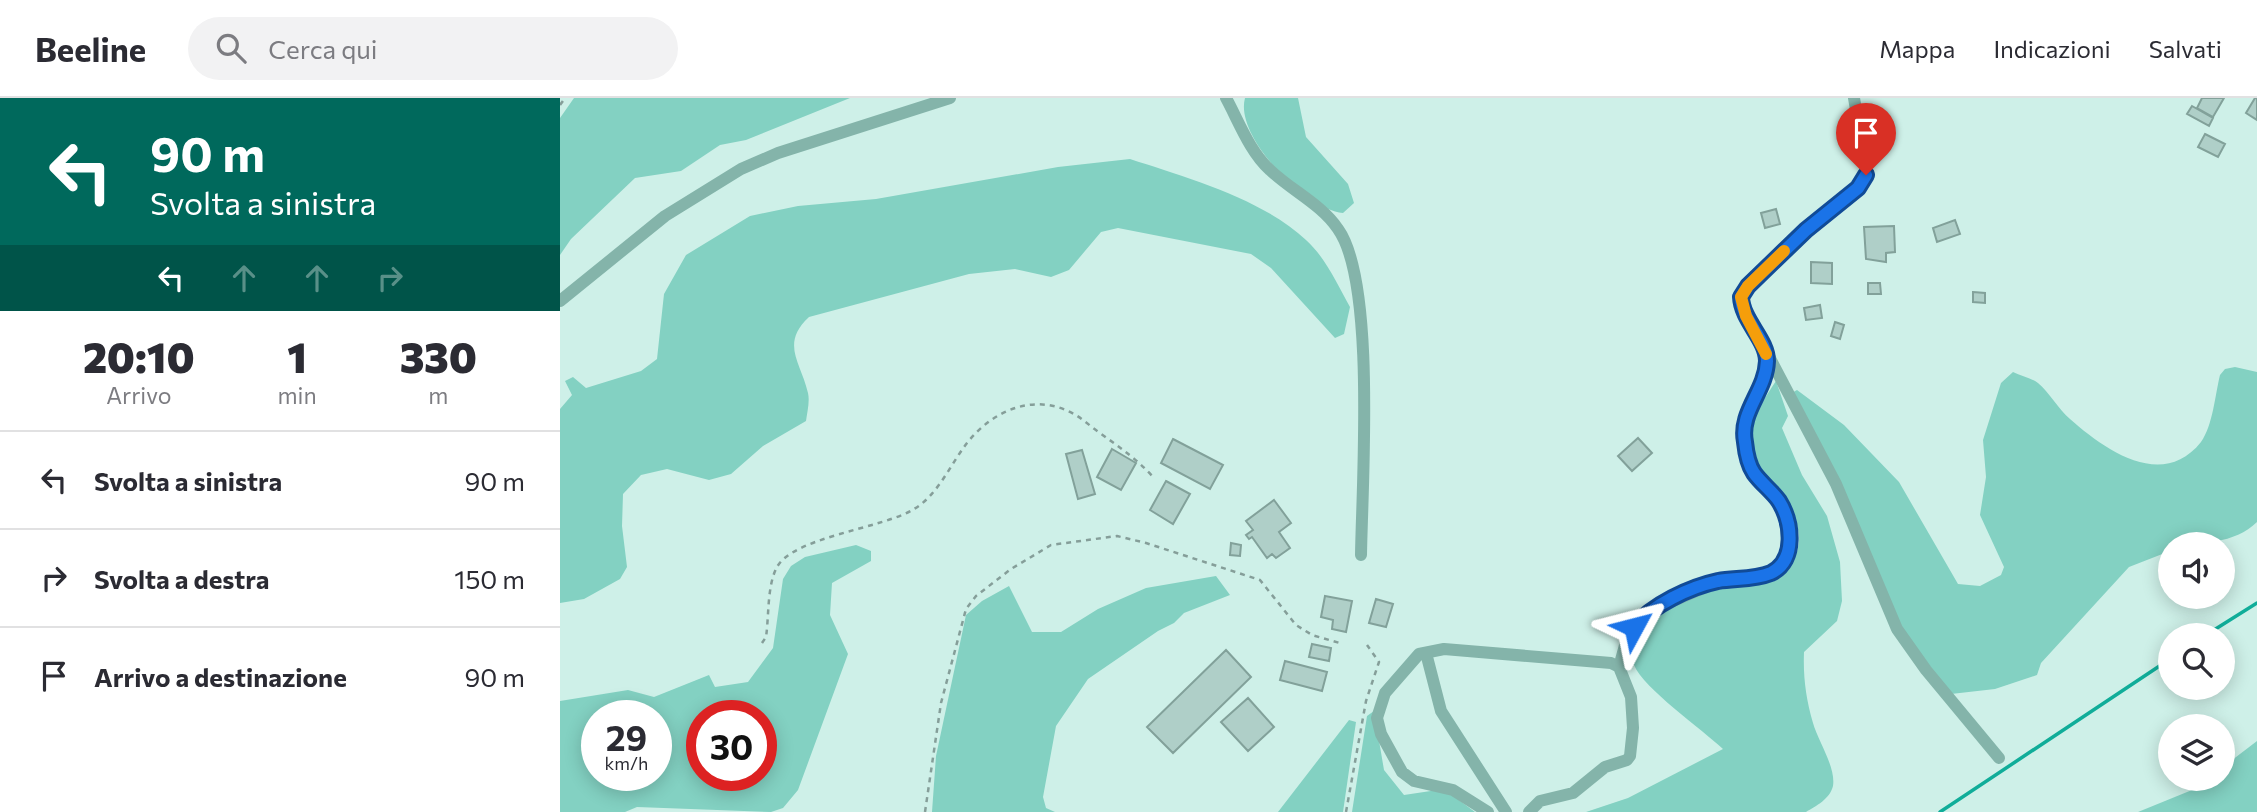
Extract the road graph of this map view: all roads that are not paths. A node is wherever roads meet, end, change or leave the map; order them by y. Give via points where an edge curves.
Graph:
1 (950, 98) edge
2 (1226, 98) edge
3 (1853, 98) edge
4 (560, 301) edge
5 (1767, 355) junction
6 (1361, 555) dead end
7 (1426, 653) junction
8 (1619, 667) junction
9 (1999, 758) dead end
10 (1488, 812) edge
11 (1507, 812) edge
12 (1529, 812) edge

1 - 4 street via 741,169 665,216
2 - 6 street via 1258,158 1332,222 1354,264 1362,383
3 - 5 street via 1866,168 1863,182 1806,230 1741,297
5 - 8 street via 1761,387 1746,418 1744,439 1754,473 1784,512 1790,536 1787,553 1771,573 1717,582 1650,611 1627,638
5 - 9 street via 1841,494 1897,629
7 - 8 street via 1444,649
7 - 10 street via 1419,654 1385,693 1377,718 1381,734 1402,772 1415,781 1453,790
7 - 11 street via 1441,710
8 - 12 street via 1631,698 1630,756 1605,767 1573,793 1539,801

